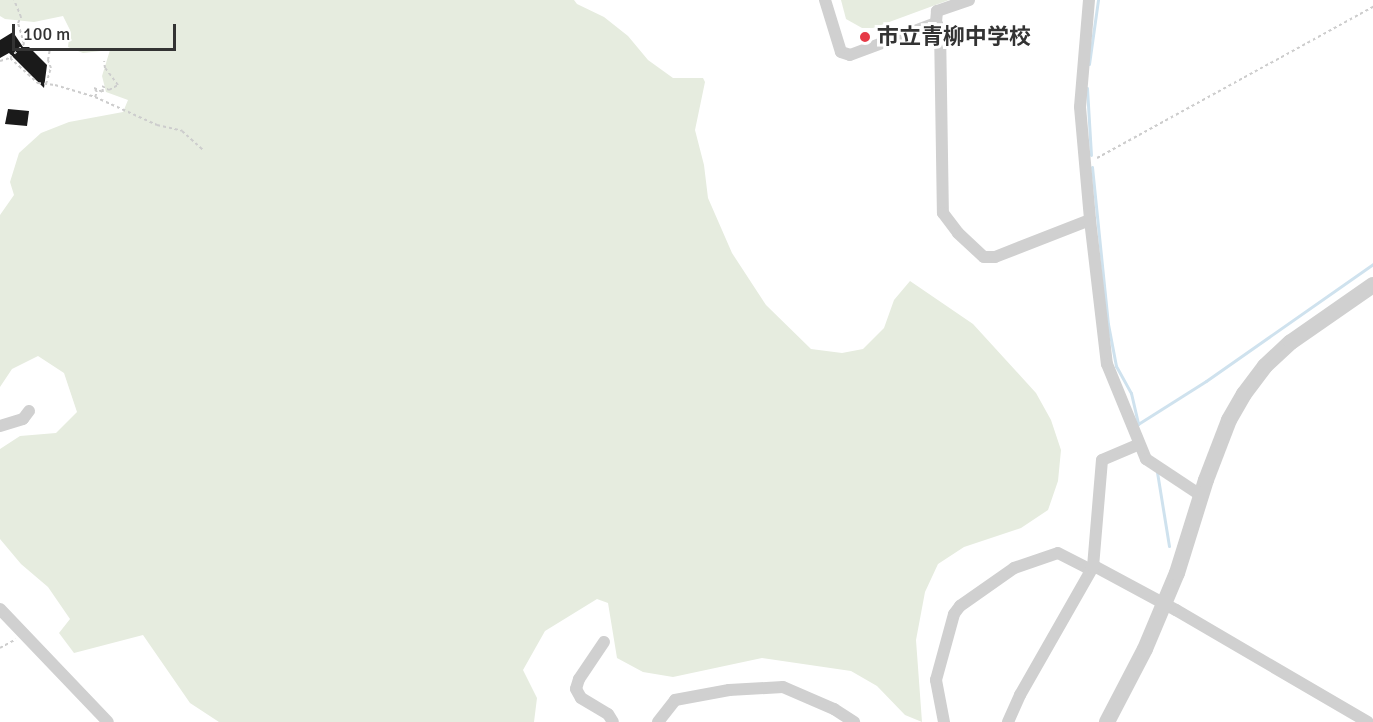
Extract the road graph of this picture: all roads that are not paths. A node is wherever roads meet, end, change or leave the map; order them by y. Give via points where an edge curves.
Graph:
1 (825, 0) edge
2 (969, 0) edge
3 (1089, 0) edge
4 (936, 23) junction
5 (1090, 220) junction
6 (1373, 285) edge
7 (28, 411) dead end
8 (0, 426) edge
9 (1138, 445) junction
10 (1202, 495) junction
11 (1093, 567) junction
12 (1162, 605) junction
13 (0, 609) edge
14 (604, 642) dead end
15 (108, 722) edge
16 (613, 722) edge
17 (658, 722) edge
18 (854, 722) edge
19 (944, 722) edge
20 (1008, 722) edge
21 (1107, 722) edge
22 (1368, 722) edge

1 - 4 street via 841,52 850,55
2 - 4 street via 937,11
3 - 5 street via 1080,107
4 - 5 street via 940,28 943,213 958,233 984,257 995,257
5 - 9 street via 1107,364
6 - 10 street via 1291,342 1265,366 1228,420
7 - 8 street via 23,419
9 - 10 street via 1146,459
9 - 11 street via 1102,460
10 - 12 street via 1177,573
11 - 12 street
11 - 19 street via 1087,568 1058,553 1014,568 960,606 950,622 936,680
11 - 20 street
12 - 21 street via 1145,649
12 - 22 street
13 - 15 street
14 - 16 street via 576,689 581,698 608,714
17 - 18 street via 675,700 729,690 783,687

